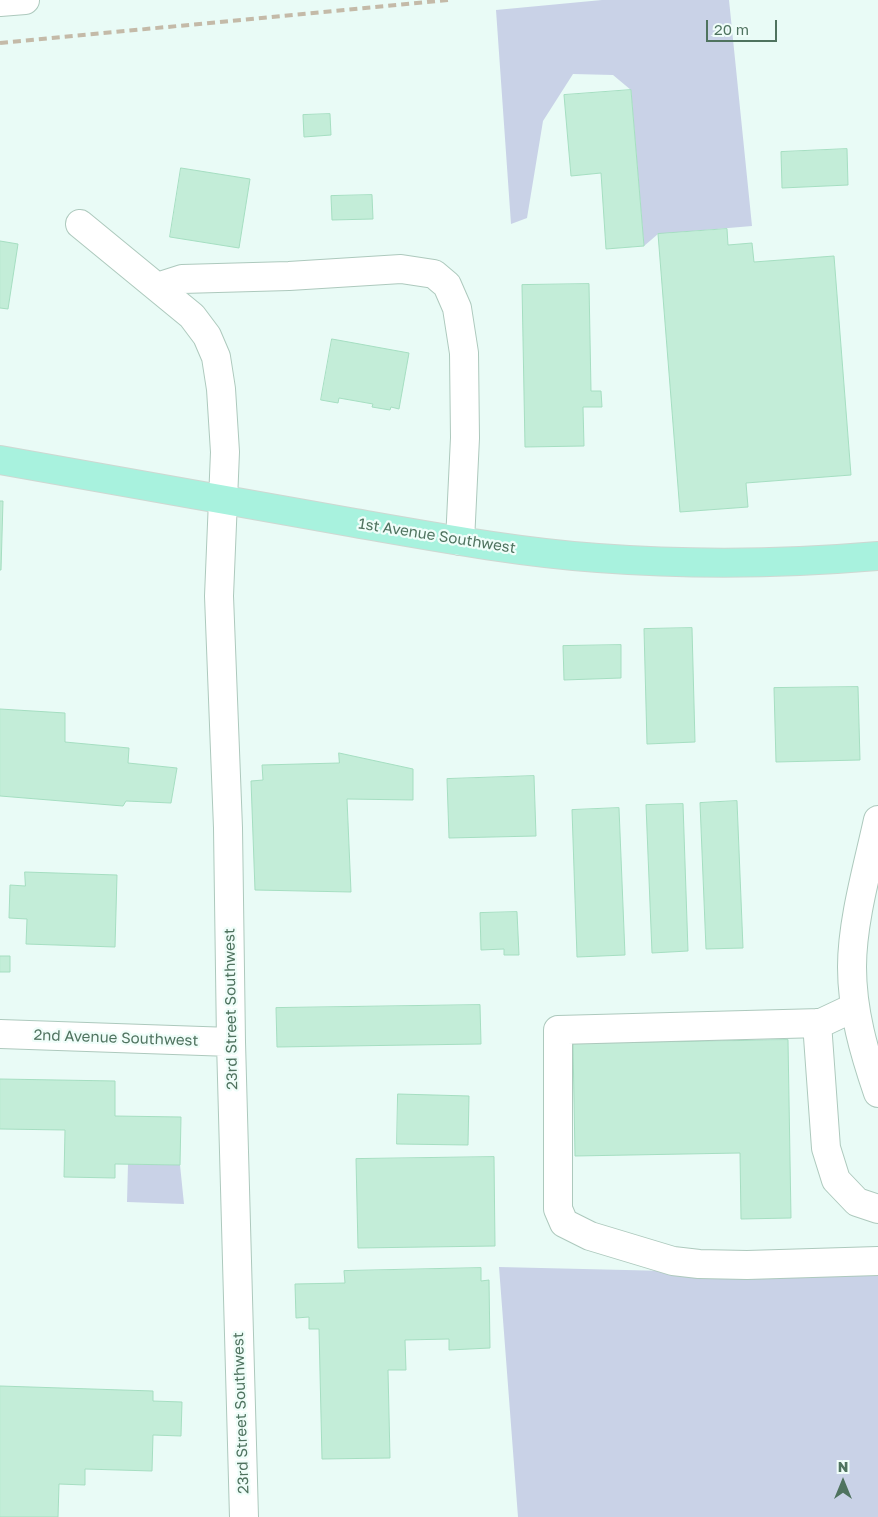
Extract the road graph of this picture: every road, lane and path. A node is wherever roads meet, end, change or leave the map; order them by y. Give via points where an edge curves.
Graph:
1 (25, 0) edge
2 (0, 2) edge
3 (80, 224) dead end
4 (157, 288) junction
5 (0, 460) edge
6 (224, 500) junction
7 (460, 541) junction
8 (878, 556) edge
9 (878, 820) edge
10 (868, 917) edge
11 (855, 1007) junction
12 (817, 1023) junction
13 (0, 1034) edge
14 (231, 1042) junction
15 (874, 1065) edge
16 (878, 1093) edge
17 (878, 1208) edge
18 (878, 1261) edge
19 (244, 1517) edge

1 - 2 street
3 - 4 street, 23rd Street Southwest
4 - 6 street, 23rd Street Southwest via 192,316 208,336 216,356 224,434
4 - 7 street via 182,279 401,269 434,274 447,285 457,308 464,353 465,438
5 - 6 main road, 1st Avenue Southwest
6 - 7 main road, 1st Avenue Southwest
6 - 14 street, 23rd Street Southwest via 219,596 228,828
7 - 8 main road, 1st Avenue Southwest via 596,558 678,562 834,560
9 - 10 street
10 - 11 street via 854,933
11 - 12 street
11 - 15 street
12 - 17 street via 826,1148 836,1180 857,1202
12 - 18 street via 558,1030 558,1209 564,1223 590,1236 674,1261 747,1265
13 - 14 street, 2nd Avenue Southwest
14 - 19 street, 23rd Street Southwest
15 - 16 street

